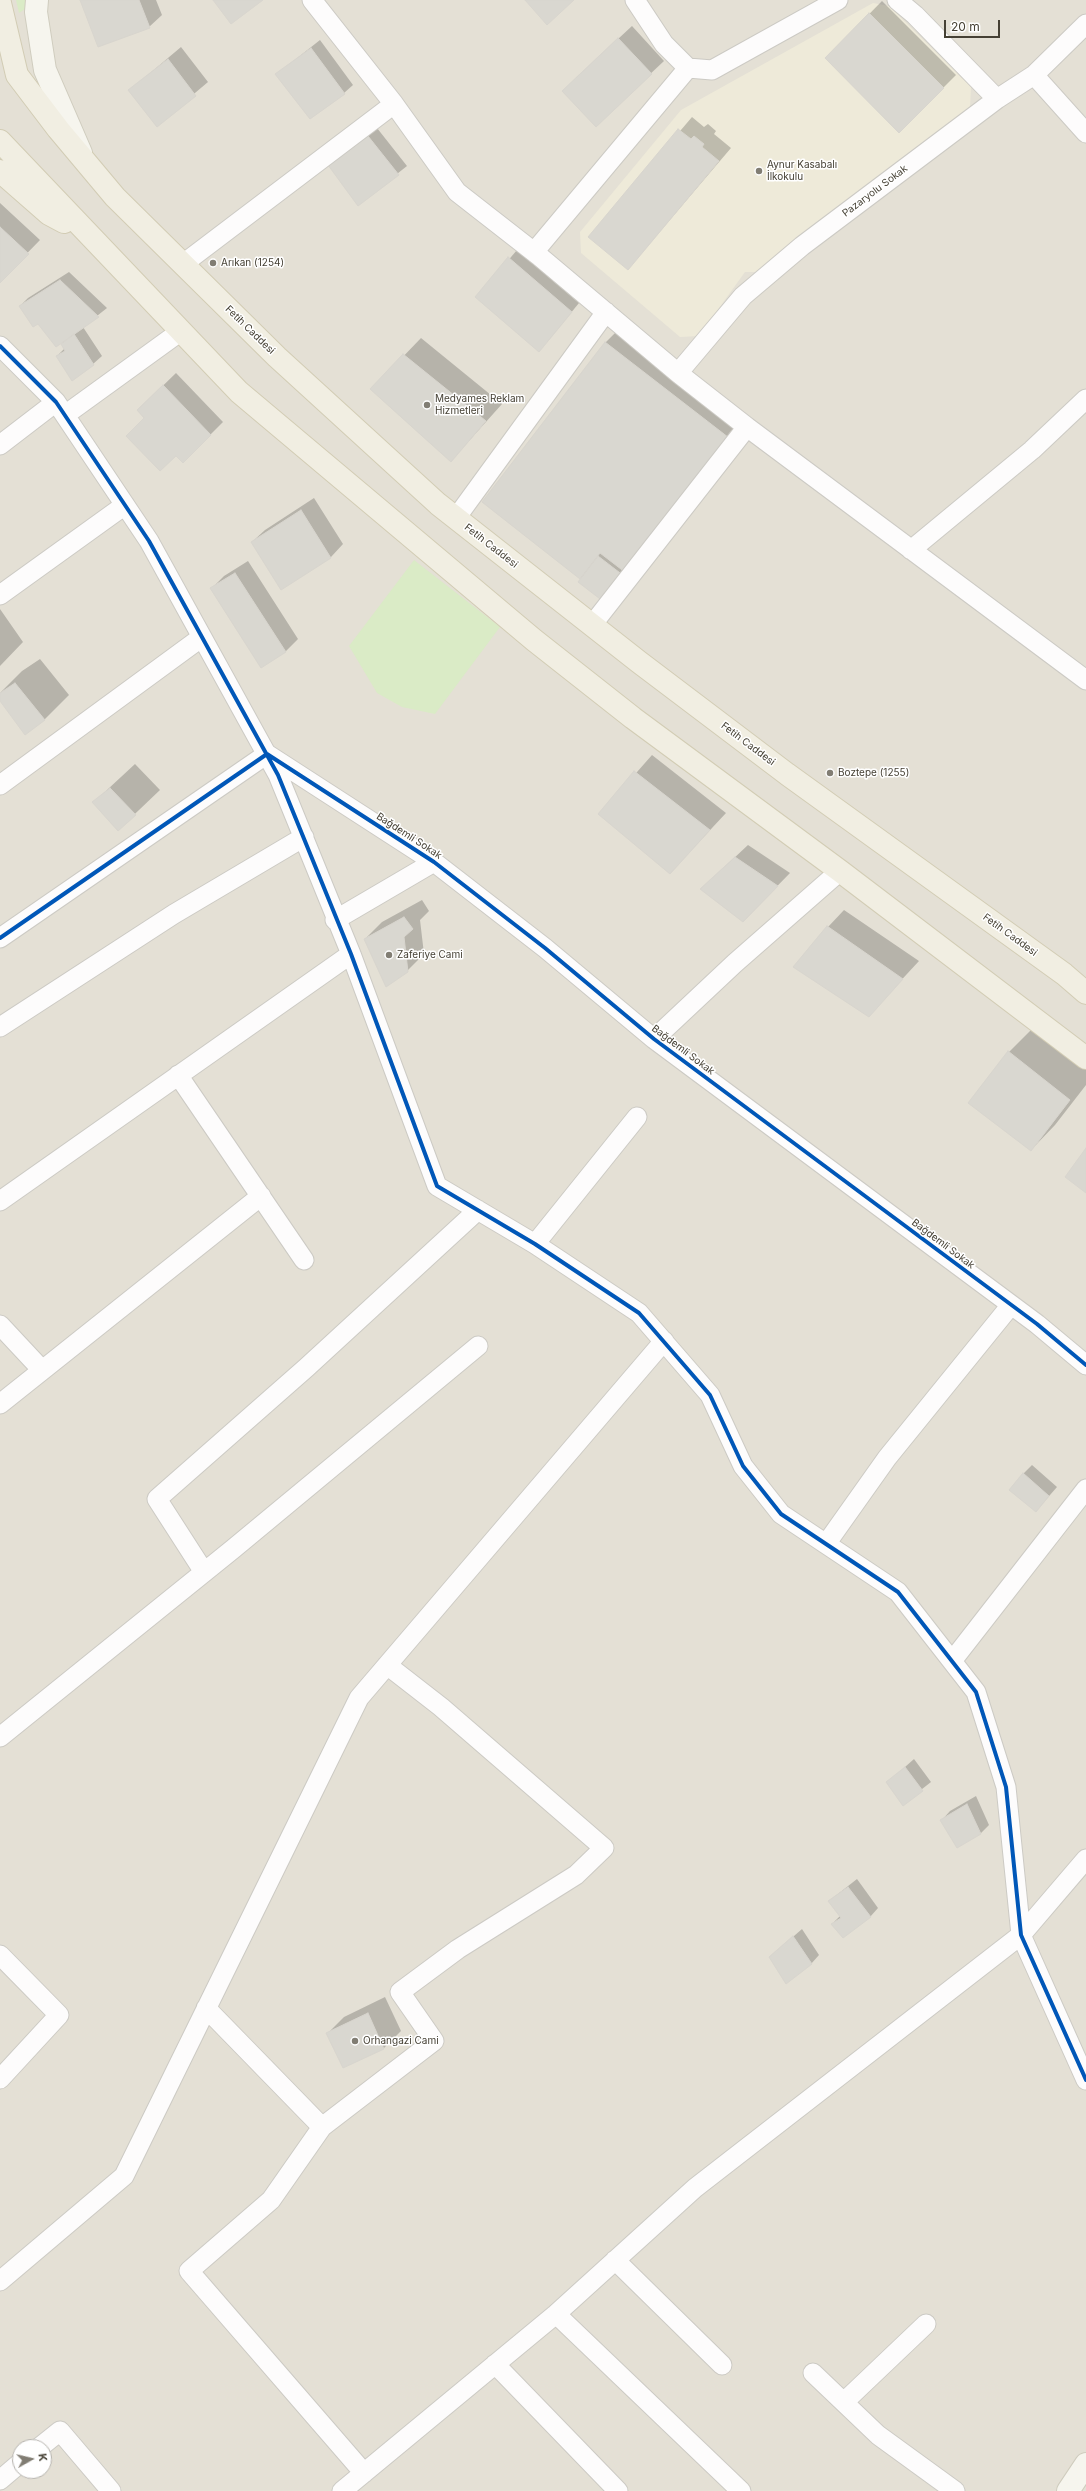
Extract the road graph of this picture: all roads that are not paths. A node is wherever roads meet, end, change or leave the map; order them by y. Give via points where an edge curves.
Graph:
1 (37, 0) edge
2 (312, 0) edge
3 (635, 0) edge
4 (838, 0) edge
5 (897, 0) edge
6 (0, 4) edge
7 (1086, 24) edge
8 (9, 68) edge
9 (688, 68) junction
10 (1034, 75) junction
11 (997, 99) junction
12 (394, 104) junction
13 (1086, 133) edge
14 (0, 141) edge
15 (85, 161) junction
16 (0, 171) edge
17 (92, 238) junction
18 (534, 252) junction
19 (182, 264) junction
20 (606, 312) junction
21 (181, 331) junction
22 (0, 346) edge
23 (678, 373) junction
24 (1086, 399) edge
25 (61, 409) junction
26 (747, 427) junction
27 (0, 445) edge
28 (125, 505) junction
29 (456, 518) junction
30 (911, 550) junction
31 (0, 595) edge
32 (592, 625) junction
33 (202, 637) junction
34 (1086, 680) edge
35 (267, 754) junction
36 (0, 785) edge
37 (304, 837) junction
38 (434, 862) junction
39 (840, 871) junction
40 (335, 920) junction
41 (0, 938) edge
42 (351, 954) junction
43 (1086, 993) edge
44 (0, 1027) edge
45 (654, 1039) junction
46 (1086, 1058) edge
47 (178, 1075) junction
48 (637, 1117) dead end
49 (261, 1196) junction
50 (0, 1201) edge
51 (478, 1210) junction
52 (535, 1244) junction
53 (304, 1260) dead end
54 (1011, 1305) junction
55 (0, 1324) edge
56 (664, 1341) junction
57 (478, 1346) dead end
58 (1086, 1365) edge
59 (42, 1370) junction
60 (0, 1404) edge
61 (1086, 1489) edge
62 (826, 1544) junction
63 (204, 1572) junction
64 (952, 1661) junction
65 (387, 1665) junction
66 (0, 1736) edge
67 (1086, 1859) edge
68 (1021, 1935) junction
69 (0, 1955) edge
70 (206, 2008) junction
71 (0, 2079) edge
72 (1086, 2080) edge
73 (322, 2127) junction
74 (615, 2260) junction
75 (0, 2281) edge
76 (556, 2314) junction
77 (926, 2324) dead end
78 (495, 2364) junction
79 (722, 2365) dead end
80 (813, 2373) dead end
81 (844, 2402) junction
82 (50, 2439) edge
83 (1086, 2464) edge
84 (12, 2470) edge
85 (364, 2473) junction
86 (0, 2480) edge
87 (111, 2491) edge
88 (342, 2491) edge
89 (618, 2491) edge
90 (740, 2491) edge
91 (955, 2491) edge
92 (1068, 2491) edge

1 - 15 main road via 36,12 44,70
2 - 12 street
3 - 9 street via 664,44
4 - 9 street via 712,70
5 - 11 street via 915,14
6 - 8 main road, Fetih Caddesi
7 - 10 street, Pazaryolu Sokak
8 - 15 main road, Fetih Caddesi
9 - 18 street
10 - 11 street, Pazaryolu Sokak
10 - 13 street
11 - 23 street, Pazaryolu Sokak via 802,246 743,296
12 - 18 street via 457,192
12 - 19 street
14 - 17 main road
15 - 19 main road, Fetih Caddesi via 115,197
16 - 17 main road via 49,214
17 - 21 main road
18 - 20 street
19 - 29 main road, Fetih Caddesi via 277,357
20 - 23 street
20 - 29 street
21 - 25 street
21 - 39 main road via 239,392 534,640 633,718
22 - 25 street
23 - 26 street
24 - 30 street via 1032,450
25 - 27 street
25 - 28 street
26 - 30 street
26 - 32 street
28 - 31 street
28 - 33 street via 149,541
29 - 32 main road, Fetih Caddesi
30 - 34 street
32 - 43 main road, Fetih Caddesi via 781,769 1064,974
33 - 35 street
33 - 36 street
35 - 37 street
35 - 38 street, Bağdemli Sokak
35 - 41 street
37 - 40 street
37 - 44 street via 174,914
38 - 40 street
38 - 45 street, Bağdemli Sokak via 545,948
39 - 45 street via 735,963
39 - 46 main road
40 - 42 street
42 - 47 street
42 - 51 street via 437,1186
45 - 54 street, Bağdemli Sokak
47 - 49 street
47 - 50 street
48 - 52 street
49 - 53 street
49 - 59 street
51 - 52 street
51 - 63 street via 306,1368 157,1499
52 - 56 street via 639,1313
54 - 58 street, Bağdemli Sokak
54 - 62 street via 887,1458
55 - 59 street
56 - 62 street via 710,1395 748,1472 782,1514
56 - 65 street
57 - 63 street
59 - 60 street
61 - 64 street
62 - 64 street via 898,1592
63 - 66 street
64 - 68 street via 976,1692 1006,1787
65 - 70 street via 358,1698
65 - 73 street via 441,1707 604,1848 576,1875 458,1949 400,1992 434,2041
67 - 68 street
68 - 72 street
68 - 74 street via 695,2188
69 - 71 street via 59,2016
70 - 73 street
70 - 75 street via 124,2176
73 - 85 street via 271,2200 189,2271
74 - 76 street
74 - 79 street
76 - 78 street
76 - 90 street
77 - 81 street
78 - 85 street
78 - 89 street
80 - 81 street
81 - 91 street via 878,2434
82 - 87 street via 60,2431
83 - 92 main road
84 - 86 street
85 - 88 street

